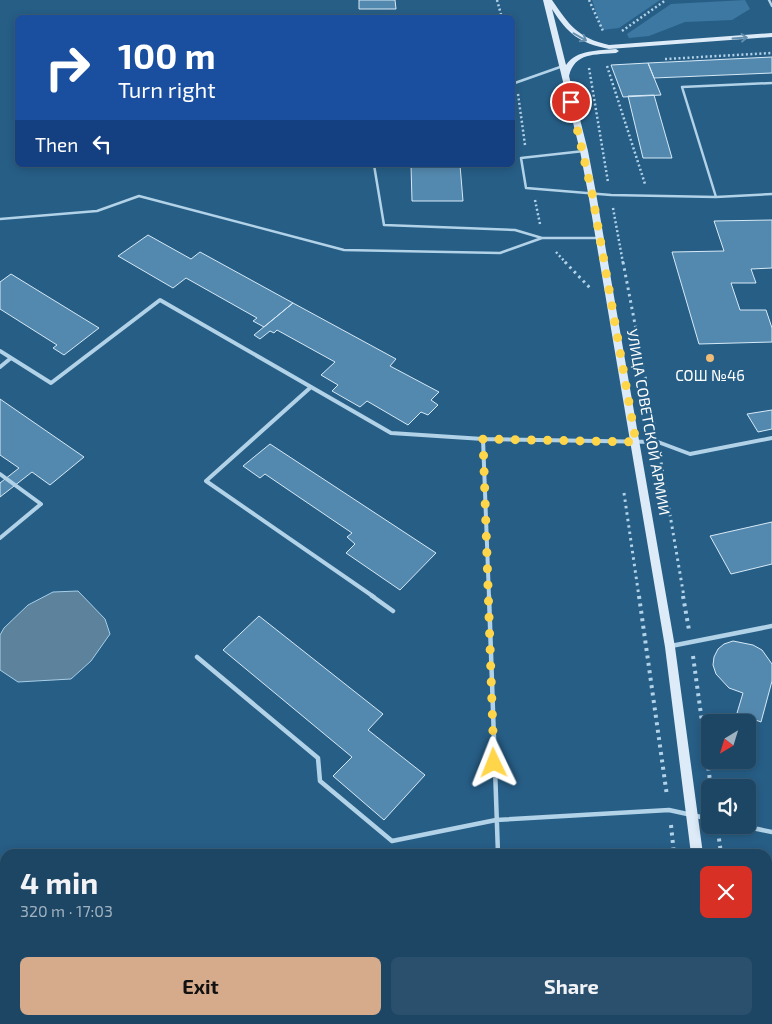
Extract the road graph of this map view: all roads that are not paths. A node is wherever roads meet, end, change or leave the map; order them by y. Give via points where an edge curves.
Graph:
1 (548, 0) edge
2 (769, 0) edge
3 (772, 6) edge
4 (772, 35) edge
5 (610, 49) junction
6 (563, 66) junction
7 (565, 77) junction
8 (515, 83) edge
9 (772, 83) edge
10 (584, 151) junction
11 (374, 167) edge
12 (592, 193) junction
13 (772, 194) edge
14 (716, 197) junction
15 (0, 219) edge
16 (542, 238) junction
17 (599, 238) junction
18 (0, 351) edge
19 (12, 358) junction
20 (0, 367) edge
21 (311, 387) junction
22 (772, 438) edge
23 (483, 439) junction
24 (636, 442) junction
25 (0, 474) edge
26 (0, 538) edge
27 (393, 612) dead end
28 (772, 626) edge
29 (670, 647) junction
30 (197, 657) dead end
31 (692, 816) junction
32 (701, 818) edge
33 (496, 820) junction
34 (756, 829) edge
35 (772, 832) edge
36 (498, 849) edge
37 (696, 849) edge

1 -> 5 street via 575,35
1 - 6 street, УЛИЦА СОВЕТСКОЙ АРМИИ
2 - 3 lane
5 -> 4 street
5 - 7 street via 578,56 568,64
6 - 7 street, УЛИЦА СОВЕТСКОЙ АРМИИ
6 - 8 lane
7 - 10 street, УЛИЦА СОВЕТСКОЙ АРМИИ
9 - 14 lane via 682,87
10 - 12 street, УЛИЦА СОВЕТСКОЙ АРМИИ
10 - 12 lane via 521,158 526,188
11 - 16 lane via 384,225 515,230
12 - 14 lane
12 - 17 street, УЛИЦА СОВЕТСКОЙ АРМИИ
13 - 14 lane
15 - 16 lane via 97,211 138,196 344,250 500,253
16 - 17 lane
17 - 24 street, УЛИЦА СОВЕТСКОЙ АРМИИ
18 - 19 lane
19 - 20 lane
19 - 21 lane via 51,383 160,300
21 - 23 lane via 391,433
21 - 27 lane via 206,481
22 - 24 lane via 690,454 658,442
23 - 24 lane
23 - 33 lane
24 - 29 street, УЛИЦА СОВЕТСКОЙ АРМИИ
25 - 26 lane via 42,504
28 - 29 lane
29 - 31 street, УЛИЦА СОВЕТСКОЙ АРМИИ
30 - 33 lane via 318,758 320,781 392,841
31 - 32 lane
31 - 33 lane via 669,810
31 - 37 street, УЛИЦА СОВЕТСКОЙ АРМИИ
33 - 36 lane
34 - 35 lane

